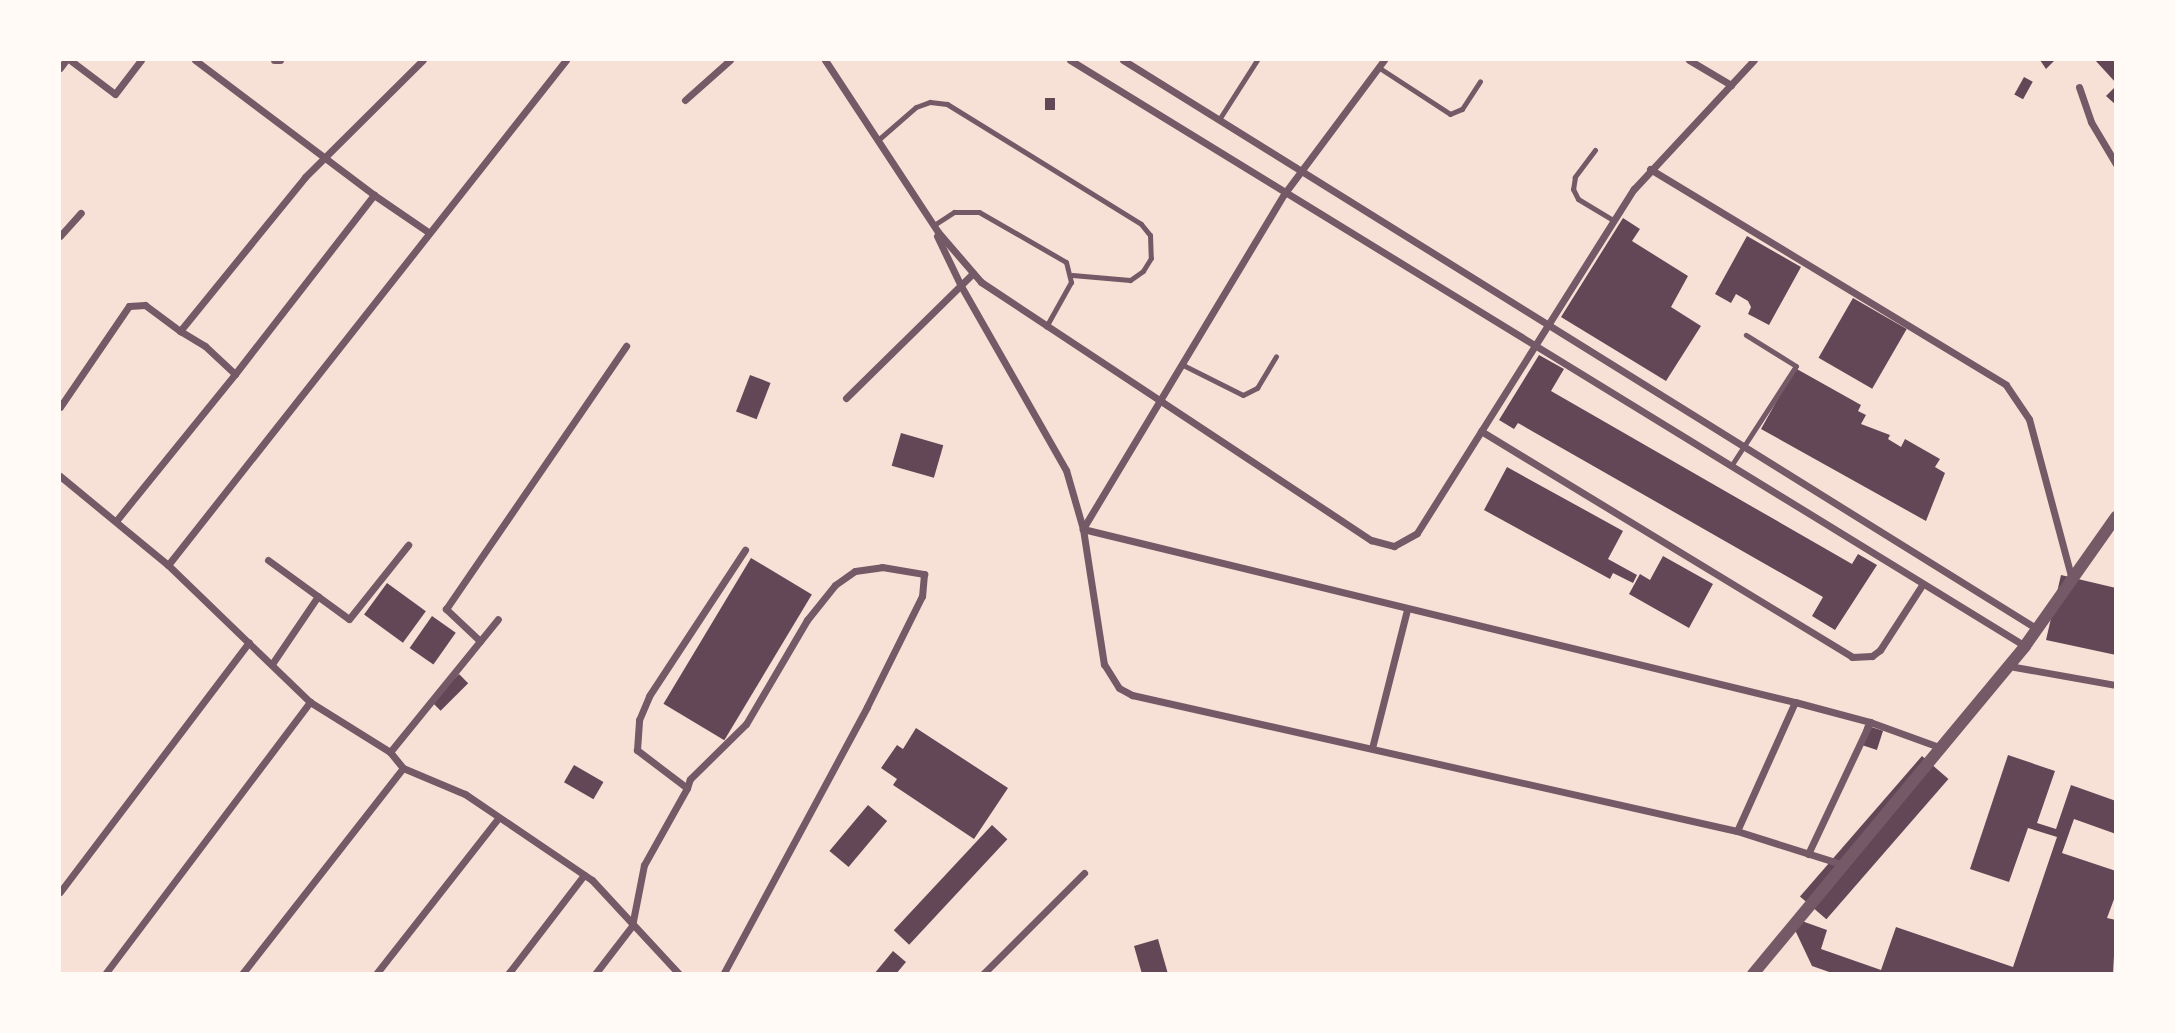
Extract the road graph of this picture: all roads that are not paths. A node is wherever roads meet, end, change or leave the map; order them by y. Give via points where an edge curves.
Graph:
1 (68, 60) edge
2 (141, 60) edge
3 (195, 60) edge
4 (274, 60) edge
5 (280, 60) edge
6 (423, 60) edge
7 (566, 60) edge
8 (730, 60) edge
9 (826, 60) edge
10 (1070, 60) edge
11 (1123, 60) edge
12 (1256, 60) edge
13 (1384, 60) edge
14 (1689, 60) edge
15 (1755, 60) edge
16 (1378, 67) junction
17 (60, 68) edge
18 (1480, 81) dead end
19 (1731, 85) junction
20 (2079, 88) dead end
21 (685, 100) dead end
22 (1220, 118) junction
23 (878, 140) junction
24 (1595, 150) dead end
25 (324, 158) junction
26 (2116, 164) edge
27 (1302, 167) junction
28 (1650, 169) junction
29 (1284, 194) junction
30 (374, 195) junction
31 (81, 213) dead end
32 (1613, 220) junction
33 (934, 225) junction
34 (428, 232) junction
35 (60, 236) edge
36 (973, 273) junction
37 (1072, 275) junction
38 (961, 286) junction
39 (1549, 322) junction
40 (1046, 327) junction
41 (180, 331) junction
42 (1746, 335) dead end
43 (626, 346) dead end
44 (1533, 348) junction
45 (1276, 356) dead end
46 (1183, 365) junction
47 (235, 374) junction
48 (846, 398) dead end
49 (1161, 402) junction
50 (60, 407) edge
51 (1481, 431) junction
52 (1744, 445) junction
53 (1730, 467) junction
54 (60, 475) edge
55 (2116, 517) edge
56 (116, 521) junction
57 (1083, 529) junction
58 (2110, 533) edge
59 (408, 545) dead end
60 (745, 551) dead end
61 (268, 560) dead end
62 (168, 565) junction
63 (2072, 580) junction
64 (1922, 585) junction
65 (318, 596) junction
66 (1407, 610) junction
67 (498, 619) dead end
68 (2037, 629) junction
69 (480, 641) junction
70 (249, 642) junction
71 (2025, 646) junction
72 (272, 664) junction
73 (2009, 666) junction
74 (2116, 685) edge
75 (310, 702) junction
76 (1795, 702) junction
77 (1870, 722) junction
78 (1373, 748) junction
79 (1942, 748) junction
80 (390, 752) junction
81 (403, 768) junction
82 (687, 788) junction
83 (499, 817) junction
84 (1737, 831) junction
85 (1808, 854) junction
86 (1841, 864) junction
87 (1084, 873) dead end
88 (584, 875) junction
89 (60, 892) edge
90 (632, 926) junction
91 (105, 974) edge
92 (242, 974) edge
93 (376, 974) edge
94 (508, 974) edge
95 (595, 974) edge
96 (679, 974) edge
97 (723, 974) edge
98 (983, 974) edge
99 (1753, 974) edge

1 - 2 street via 115,94
1 - 17 street
3 - 25 street
4 - 5 street
6 - 25 street
7 - 34 street
8 - 21 street
9 - 23 street
10 - 29 street
11 - 22 street
12 - 22 lane
13 - 16 street
14 - 19 street
15 - 19 street
16 - 18 lane via 1450,114 1462,109
16 - 27 street
19 - 28 street
20 - 26 street via 2091,122
22 - 27 street
23 - 33 street
23 - 37 lane via 916,107 930,102 947,104 1141,224 1150,236 1151,258 1130,280
24 - 32 lane via 1575,177 1575,194
25 - 30 street
25 - 41 street
27 - 29 street
27 - 39 street
28 - 32 street
28 - 63 street via 2006,384 2029,419
29 - 44 street
29 - 46 street
30 - 34 street
30 - 47 street
31 - 35 street
32 - 39 street
33 - 36 street
33 - 37 lane via 954,212 979,212 1060,258
33 - 38 street
34 - 62 street
36 - 38 street
36 - 40 street
37 - 40 lane
38 - 48 street
38 - 57 street via 1059,456
39 - 44 street
39 - 52 street
40 - 49 street
41 - 47 street via 205,346
41 - 50 street via 145,304 129,306
42 - 52 lane via 1796,366
43 - 69 street via 446,609
44 - 51 street
44 - 53 street
45 - 46 lane via 1257,388 1243,395
46 - 49 street
47 - 56 street
49 - 51 street via 1386,545 1402,544 1417,534
49 - 57 street
51 - 64 street via 1852,657 1872,656 1880,650
52 - 53 lane
52 - 68 street
53 - 64 street
54 - 56 street
55 - 58 street
56 - 62 street
57 - 66 street
57 - 78 street via 1104,664 1119,688
58 - 63 street
59 - 65 street via 349,619
60 - 82 street via 649,696 639,720 637,750
61 - 65 street
62 - 70 street
63 - 68 street
64 - 71 street
65 - 72 street
66 - 76 street
66 - 78 street
67 - 69 street
68 - 71 street
69 - 80 street
70 - 72 street
70 - 89 street
71 - 73 street
72 - 75 street
73 - 74 street
73 - 79 street
75 - 80 street
75 - 91 street
76 - 77 street
76 - 84 street
77 - 79 street
77 - 85 street
78 - 84 street
79 - 86 street
80 - 81 street
81 - 83 street via 465,794
81 - 92 street
82 - 90 street via 644,865
82 - 97 street via 690,779 746,724 807,620 835,585 855,571 882,567 924,574 922,596 867,707
83 - 88 street
83 - 93 street
84 - 85 street
85 - 86 street
86 - 99 street
87 - 98 street
88 - 90 street
88 - 94 street
90 - 95 street
90 - 96 street

